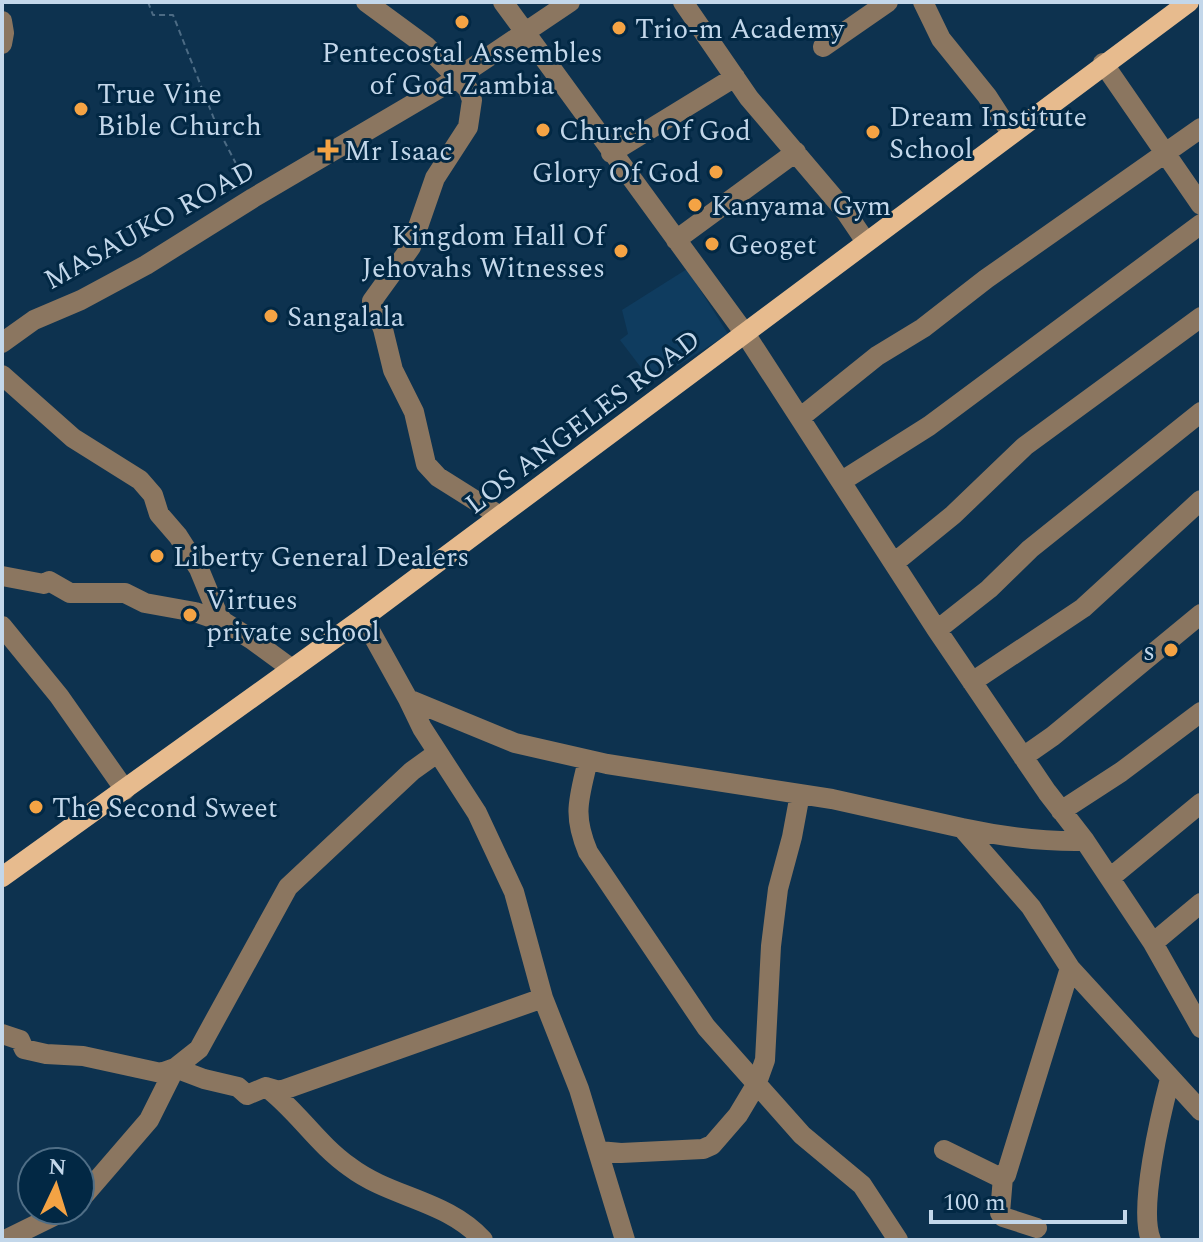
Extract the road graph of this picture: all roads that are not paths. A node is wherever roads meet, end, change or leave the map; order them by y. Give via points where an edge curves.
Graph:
1 (366, 2) edge
2 (503, 2) edge
3 (570, 2) edge
4 (683, 2) edge
5 (888, 2) edge
6 (923, 2) edge
7 (1189, 2) edge
8 (2, 21) edge
9 (527, 32) junction
10 (2, 44) edge
11 (823, 47) dead end
12 (1103, 63) junction
13 (735, 77) junction
14 (457, 78) junction
15 (1201, 128) edge
16 (1011, 133) junction
17 (796, 152) junction
18 (1164, 152) junction
19 (611, 153) junction
20 (1201, 205) edge
21 (1201, 224) edge
22 (676, 240) junction
23 (866, 242) junction
24 (1201, 317) edge
25 (746, 335) junction
26 (2, 343) edge
27 (2, 375) edge
28 (1201, 412) edge
29 (801, 417) junction
30 (842, 481) junction
31 (1201, 500) edge
32 (500, 516) junction
33 (894, 563) junction
34 (2, 576) edge
35 (1201, 614) edge
36 (363, 618) junction
37 (224, 622) junction
38 (2, 626) edge
39 (937, 630) junction
40 (292, 669) junction
41 (972, 682) junction
42 (408, 699) junction
43 (1201, 712) edge
44 (437, 753) junction
45 (1023, 757) junction
46 (588, 760) junction
47 (125, 790) junction
48 (800, 794) junction
49 (1201, 803) edge
50 (1061, 811) junction
51 (962, 828) junction
52 (1085, 841) junction
53 (2, 877) edge
54 (1110, 878) junction
55 (1201, 903) edge
56 (1153, 943) junction
57 (1070, 968) junction
58 (543, 998) junction
59 (1196, 1002) edge
60 (1201, 1028) edge
61 (2, 1034) edge
62 (175, 1068) junction
63 (1170, 1079) junction
64 (756, 1085) junction
65 (266, 1087) junction
66 (1201, 1111) edge
67 (944, 1150) dead end
68 (599, 1151) junction
69 (1003, 1177) junction
70 (96, 1181) edge
71 (33, 1226) edge
72 (1037, 1228) dead end
73 (5, 1240) edge
74 (483, 1240) edge
75 (625, 1240) edge
76 (898, 1240) edge
77 (1151, 1240) edge

1 - 14 street via 410,32
2 - 9 street
3 - 9 street, MASAUKO ROAD
4 - 13 street
5 - 11 street
6 - 16 street via 941,39
7 - 12 main road, LOS ANGELES ROAD
8 - 10 street
9 - 14 street, MASAUKO ROAD
9 - 19 street
12 - 16 main road, LOS ANGELES ROAD
12 - 18 street
13 - 17 street
13 - 19 street
14 - 26 street, MASAUKO ROAD via 146,265 34,320
14 - 32 street via 472,100 468,127 435,178 411,247 372,301 393,370 414,412 426,464
15 - 18 street
16 - 23 main road, LOS ANGELES ROAD
17 - 22 street
17 - 23 street
18 - 20 street
18 - 29 street via 877,356
19 - 22 street
21 - 30 street via 929,426
22 - 25 street
23 - 25 main road, LOS ANGELES ROAD
24 - 33 street via 1025,446
25 - 29 street
25 - 32 main road, LOS ANGELES ROAD
27 - 37 street via 73,438 140,480 199,569
28 - 39 street
29 - 30 street
30 - 33 street
31 - 41 street via 1083,608
32 - 36 main road, LOS ANGELES ROAD
33 - 39 street
34 - 37 street via 49,581 70,593 125,593
35 - 45 street
36 - 40 main road, LOS ANGELES ROAD
36 - 42 street
37 - 40 street
38 - 47 street
39 - 41 street
40 - 47 main road, LOS ANGELES ROAD
41 - 45 street
42 - 44 street
42 - 46 street via 515,743
43 - 50 street
44 - 58 street via 500,859 524,922
44 - 62 street via 288,887 199,1049
45 - 50 street
46 - 48 street
46 - 64 street via 577,807 578,829 588,852 706,1027
47 - 53 main road, LOS ANGELES ROAD
48 - 51 street
48 - 64 street via 778,889 765,1060
49 - 54 street
50 - 52 street
51 - 52 street via 1046,842
51 - 57 street via 1031,907
52 - 54 street
54 - 56 street
55 - 56 street
56 - 59 street
57 - 63 street
57 - 69 street
58 - 65 street via 280,1091
58 - 68 street
59 - 60 street
61 - 62 street via 20,1040 24,1049 46,1054 83,1056 161,1073
62 - 65 street via 238,1087 247,1095
62 - 70 street via 149,1120
63 - 66 street
63 - 77 street via 1147,1205
64 - 68 street via 738,1115 703,1149
64 - 76 street via 802,1135 862,1185
65 - 74 street via 351,1169 439,1207
67 - 69 street
68 - 75 street
69 - 72 street via 1000,1213
71 - 73 street

